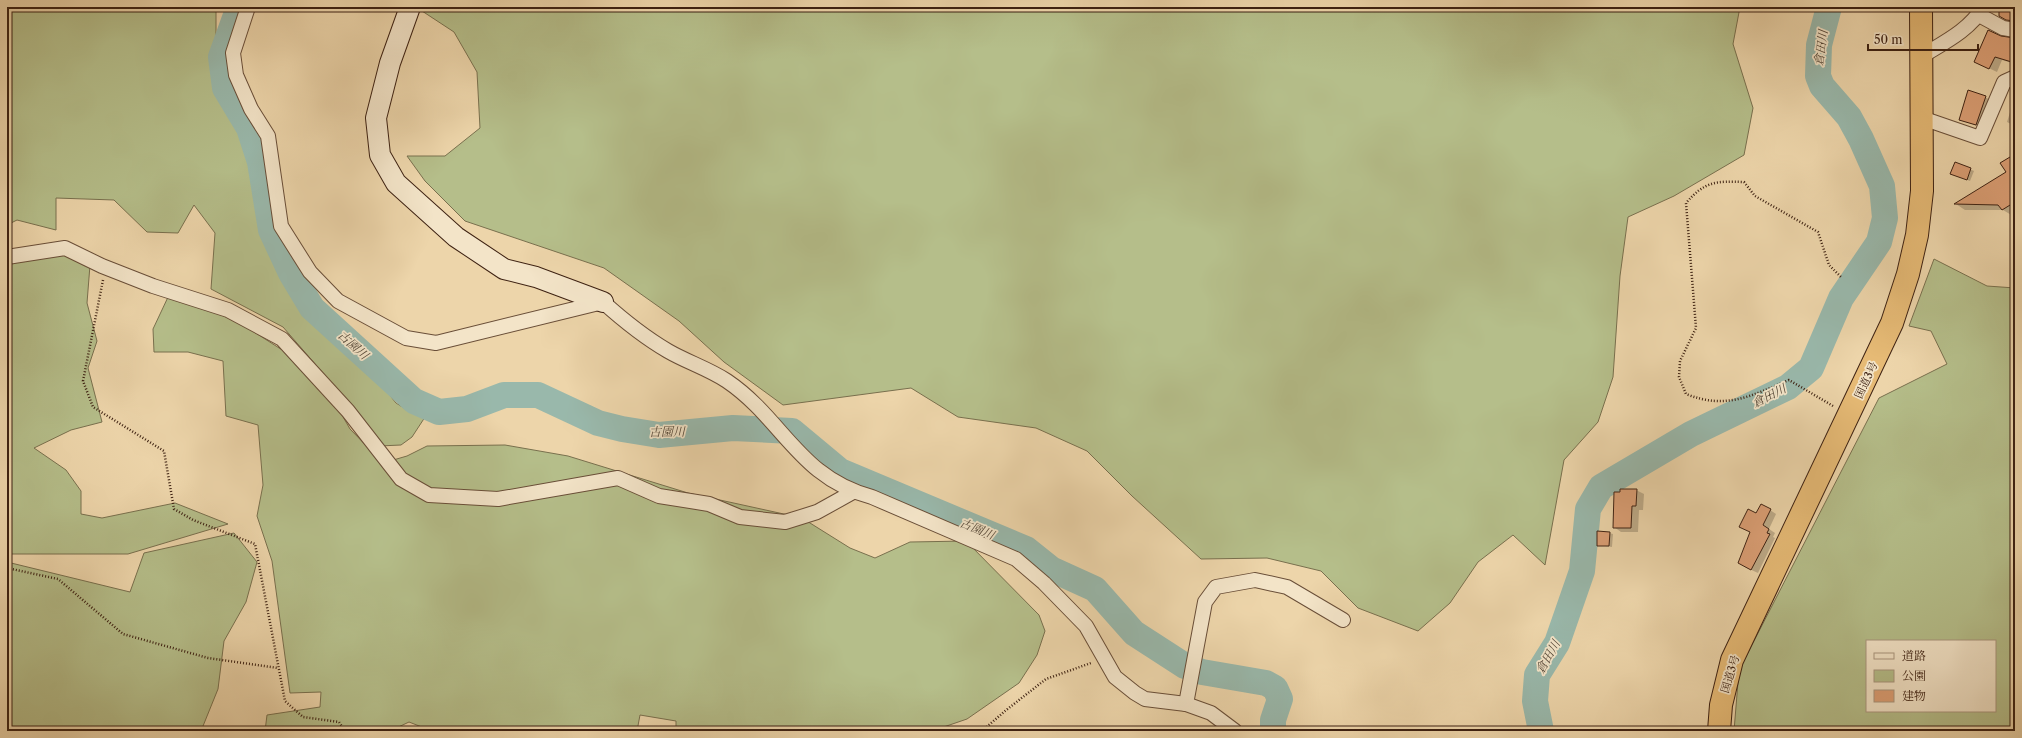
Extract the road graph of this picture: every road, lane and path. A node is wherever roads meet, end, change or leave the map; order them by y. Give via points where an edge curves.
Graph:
1 (248, 7) edge
2 (410, 7) edge
3 (1921, 7) edge
4 (1981, 11) edge
5 (2015, 30) edge
6 (1922, 56) junction
7 (2015, 77) edge
8 (1922, 118) junction
9 (7, 257) edge
10 (106, 267) junction
11 (1842, 278) dead end
12 (602, 302) junction
13 (1849, 415) junction
14 (853, 492) junction
15 (7, 568) edge
16 (1343, 620) dead end
17 (1104, 658) junction
18 (278, 668) junction
19 (1186, 704) junction
20 (345, 731) edge
21 (982, 731) edge
22 (1235, 731) edge
23 (1719, 731) edge

1 - 12 street via 233,53 236,75 251,109 268,136 281,226 310,272 338,301 406,338 436,343
2 - 12 street via 390,63 376,118 380,155 396,183 456,237 504,269 536,277
3 - 6 highway, 国道3号
4 - 5 street via 2003,28
4 - 6 street via 1956,35
6 - 8 highway, 国道3号
7 - 8 street via 2004,82 1980,138
8 - 13 highway, 国道3号 via 1922,190 1917,234 1908,274 1892,323
9 - 10 street via 65,248
10 - 14 street via 153,286 228,310 282,339 348,411 401,479 429,495 498,499 618,478 659,496 709,504 740,517 785,522 817,512
10 - 18 path via 83,380 93,407 164,451 174,509 193,520 255,544
11 - 13 path via 1830,265 1818,232 1755,196 1744,182 1719,181 1698,190 1686,203 1696,328 1680,360 1679,377 1686,394 1703,400 1726,402 1751,396 1789,380
12 - 14 street via 630,326 668,351 727,381 759,409 799,454 826,478
13 - 23 highway, 国道3号 via 1732,660 1721,705
14 - 17 street via 872,497 1016,559 1044,583 1086,626
15 - 18 path via 58,580 124,634 208,658
16 - 19 street via 1287,587 1256,580 1216,587 1205,602
17 - 19 street via 1115,677 1145,699
17 - 21 path via 1046,679
18 - 20 path via 285,701 303,717 339,722
19 - 22 street via 1211,713

